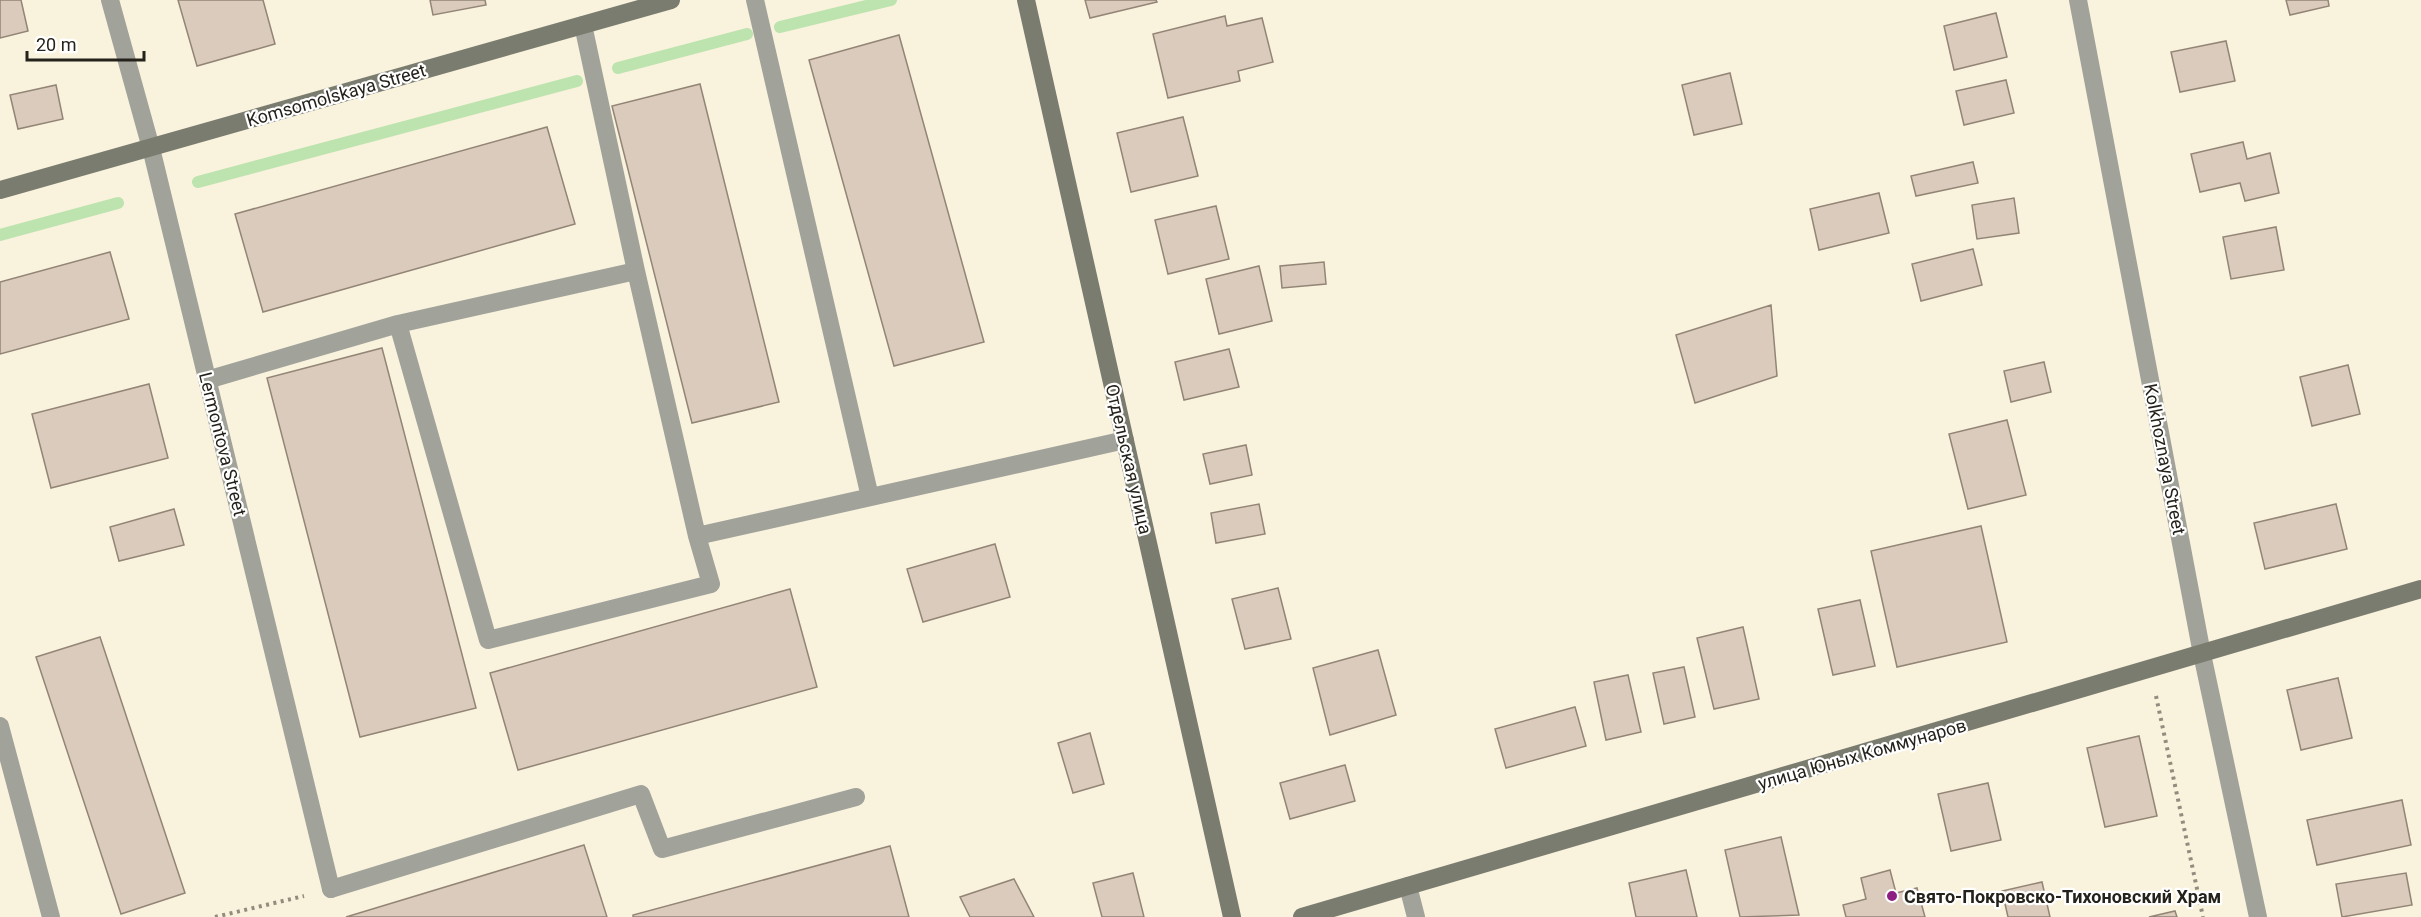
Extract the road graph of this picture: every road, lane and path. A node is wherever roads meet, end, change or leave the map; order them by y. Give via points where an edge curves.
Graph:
1 (110, 0) edge
2 (671, 0) edge
3 (755, 0) edge
4 (1026, 0) edge
5 (2078, 0) edge
6 (584, 25) junction
7 (151, 148) junction
8 (0, 190) edge
9 (636, 271) junction
10 (398, 324) junction
11 (207, 380) junction
12 (1125, 441) junction
13 (870, 497) junction
14 (697, 536) junction
15 (2421, 589) edge
16 (2202, 654) junction
17 (2150, 669) junction
18 (0, 726) edge
19 (856, 797) dead end
20 (1408, 886) junction
21 (330, 889) junction
22 (51, 917) edge
23 (215, 917) edge
24 (1232, 917) edge
25 (1302, 917) edge
26 (1416, 917) edge
27 (2203, 917) edge
28 (2258, 917) edge

1 - 7 street, Lermontova Street
2 - 6 street, Komsomolskaya Street
3 - 13 street
4 - 12 street, Отдельская улица
5 - 16 street, Kolkhoznaya Street
6 - 7 street, Komsomolskaya Street
6 - 9 street
7 - 8 street, Komsomolskaya Street
7 - 11 street, Lermontova Street
9 - 10 street
9 - 14 street
10 - 11 street
10 - 14 street via 488,640 711,584
11 - 21 street, Lermontova Street
12 - 13 street
12 - 24 street, Отдельская улица
13 - 14 street
15 - 16 street, улица Юных Коммунаров
16 - 17 street, улица Юных Коммунаров
16 - 28 street, Kolkhoznaya Street
17 - 20 street, улица Юных Коммунаров
17 - 27 path
18 - 22 street
19 - 21 street via 662,849 641,794
20 - 25 street, улица Юных Коммунаров
20 - 26 street
21 - 23 path

